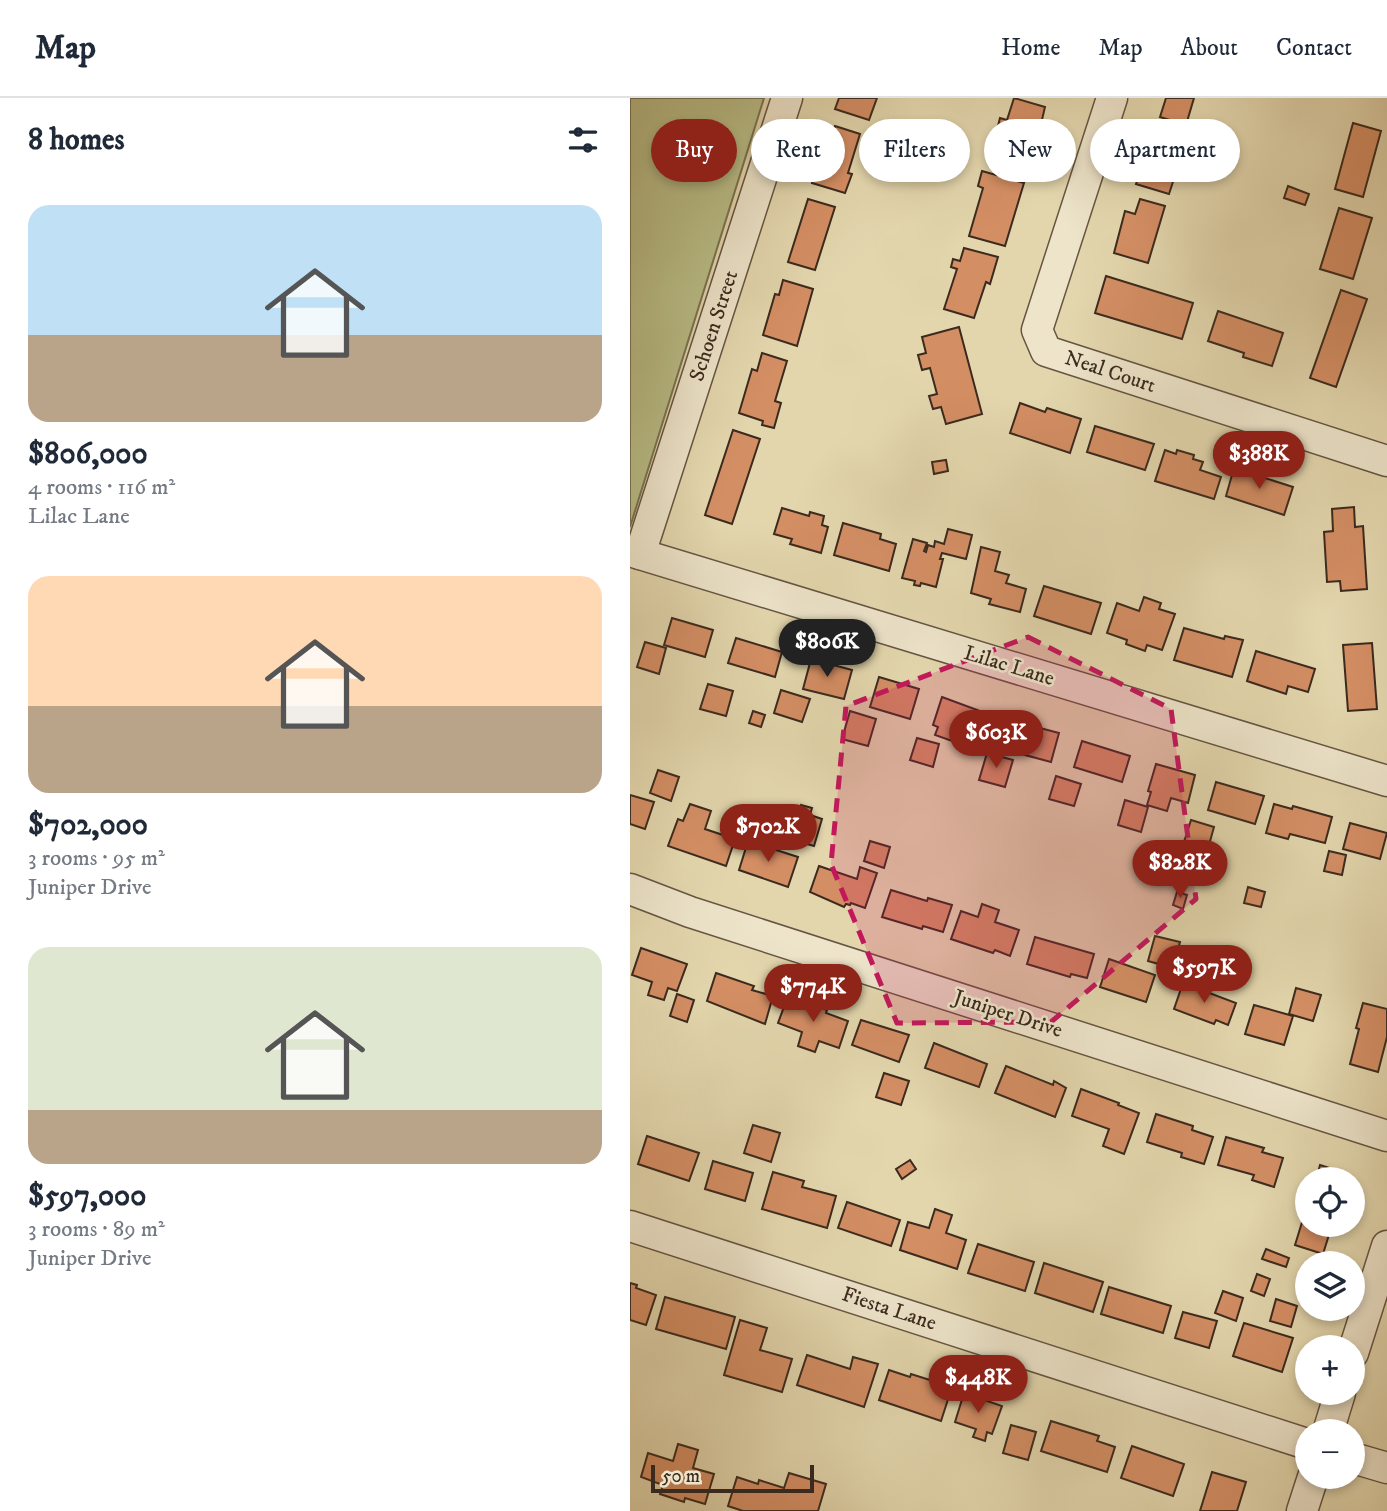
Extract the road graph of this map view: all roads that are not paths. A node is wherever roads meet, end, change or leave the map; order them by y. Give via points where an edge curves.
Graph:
1 (787, 98) edge
2 (1112, 98) edge
3 (1387, 461) edge
4 (635, 553) edge
5 (1387, 781) edge
6 (630, 889) edge
7 (1387, 1136) edge
8 (630, 1226) edge
9 (1387, 1246) edge
10 (1359, 1335) edge
11 (1295, 1440) edge
12 (1365, 1462) edge
13 (1387, 1468) edge
14 (1309, 1489) edge
15 (1302, 1511) edge

1 - 4 street, Schoen Street
2 - 3 street, Neal Court via 1037,330 1046,351
4 - 5 street, Lilac Lane
6 - 7 street, Juniper Drive
8 - 11 street, Fiesta Lane
9 - 10 street
12 - 13 street
14 - 15 street

